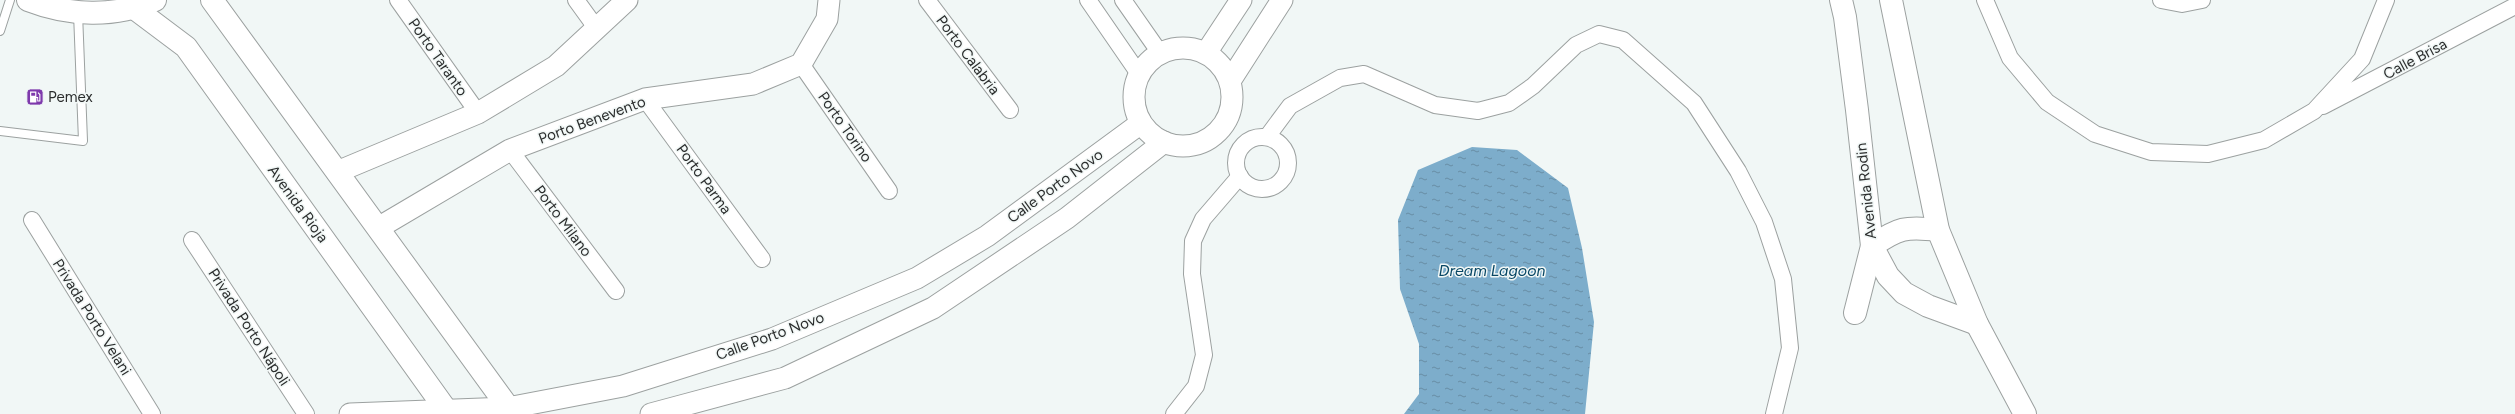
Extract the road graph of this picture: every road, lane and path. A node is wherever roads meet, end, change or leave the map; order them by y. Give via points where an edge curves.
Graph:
1 (10, 0) edge
2 (28, 0) edge
3 (156, 0) edge
4 (212, 0) edge
5 (398, 0) edge
6 (576, 0) edge
7 (627, 0) edge
8 (828, 0) edge
9 (927, 0) edge
10 (1088, 0) edge
11 (1123, 0) edge
12 (1241, 0) edge
13 (1282, 0) edge
14 (1841, 0) edge
15 (1891, 0) edge
16 (1985, 0) edge
17 (2161, 0) edge
18 (2202, 0) edge
19 (2386, 0) edge
20 (2515, 6) edge
21 (134, 8) junction
22 (78, 13) junction
23 (597, 30) junction
24 (0, 31) edge
25 (1160, 53) junction
26 (1206, 53) junction
27 (801, 64) junction
28 (1139, 74) junction
29 (1230, 81) junction
30 (645, 99) junction
31 (1010, 110) dead end
32 (2314, 111) junction
33 (478, 113) junction
34 (1141, 123) junction
35 (0, 132) edge
36 (1267, 137) junction
37 (1164, 142) junction
38 (510, 150) junction
39 (337, 172) junction
40 (1240, 176) junction
41 (889, 191) dead end
42 (32, 220) dead end
43 (378, 228) junction
44 (1938, 230) junction
45 (192, 240) dead end
46 (1872, 246) junction
47 (762, 259) dead end
48 (616, 292) dead end
49 (1855, 313) dead end
50 (1977, 324) junction
51 (510, 411) edge
52 (447, 412) edge
53 (152, 414) edge
54 (306, 414) edge
55 (350, 414) edge
56 (651, 414) edge
57 (1174, 414) edge
58 (1774, 414) edge
59 (2025, 414) edge

1 - 24 lane
2 - 22 main road
3 - 21 main road
4 - 39 main road
5 - 33 street, Porto Taranto
6 - 23 street
7 - 23 street
8 - 27 street via 827,19
9 - 31 street, Porto Calabria
10 - 28 street
11 - 25 street
12 - 26 street
13 - 29 street
14 - 46 main road, Avenida Rodin via 1855,94
15 - 44 main road
16 - 32 street via 2014,63 2047,102 2095,134 2151,152 2208,154 2264,140
17 - 18 street via 2182,4
19 - 32 street via 2362,59
20 - 32 street, Calle Brisa
21 - 22 main road
21 - 52 main road, Avenida Rioja via 186,47
22 - 35 lane via 83,141
23 - 33 street via 556,66
25 - 26 street via 1175,48 1191,48
25 - 28 street via 1148,62
26 - 29 street via 1224,70
27 - 30 street, Porto Benevento via 753,84 703,93
27 - 41 street, Porto Torino
28 - 34 street via 1134,90 1135,107
29 - 37 street via 1233,97 1222,127 1210,138 1196,145 1180,146
30 - 38 street, Porto Benevento
30 - 47 street, Porto Parma
33 - 39 street
34 - 37 street via 1151,134
34 - 51 street, Calle Porto Novo via 987,236 917,278 772,339 623,386
36 - 40 street via 1250,139 1238,152 1236,160
36 - 40 street via 1281,146 1286,153 1287,170 1283,178 1270,187 1262,188 1246,183
36 - 58 street via 1290,106 1340,78 1364,74 1435,105 1478,111 1509,103 1533,86 1576,45 1599,34 1622,40 1694,103 1738,171 1764,222 1783,279 1790,348
37 - 56 street, Calle Porto Novo via 1067,218 933,308 786,378
38 - 43 street, Porto Benevento
38 - 48 street, Porto Milano
39 - 43 main road
40 - 57 street via 1203,219 1193,241 1192,274 1204,355 1196,386
42 - 53 street, Privada Porto Velani
43 - 51 main road
44 - 46 main road via 1916,227 1894,231
44 - 50 main road
45 - 54 street, Privada Porto Nápoli
46 - 49 main road
46 - 50 main road, Avenida Rodin via 1888,276 1904,293 1928,306
50 - 59 main road
51 - 52 street, Calle Porto Novo
52 - 55 street, Calle Porto Novo

